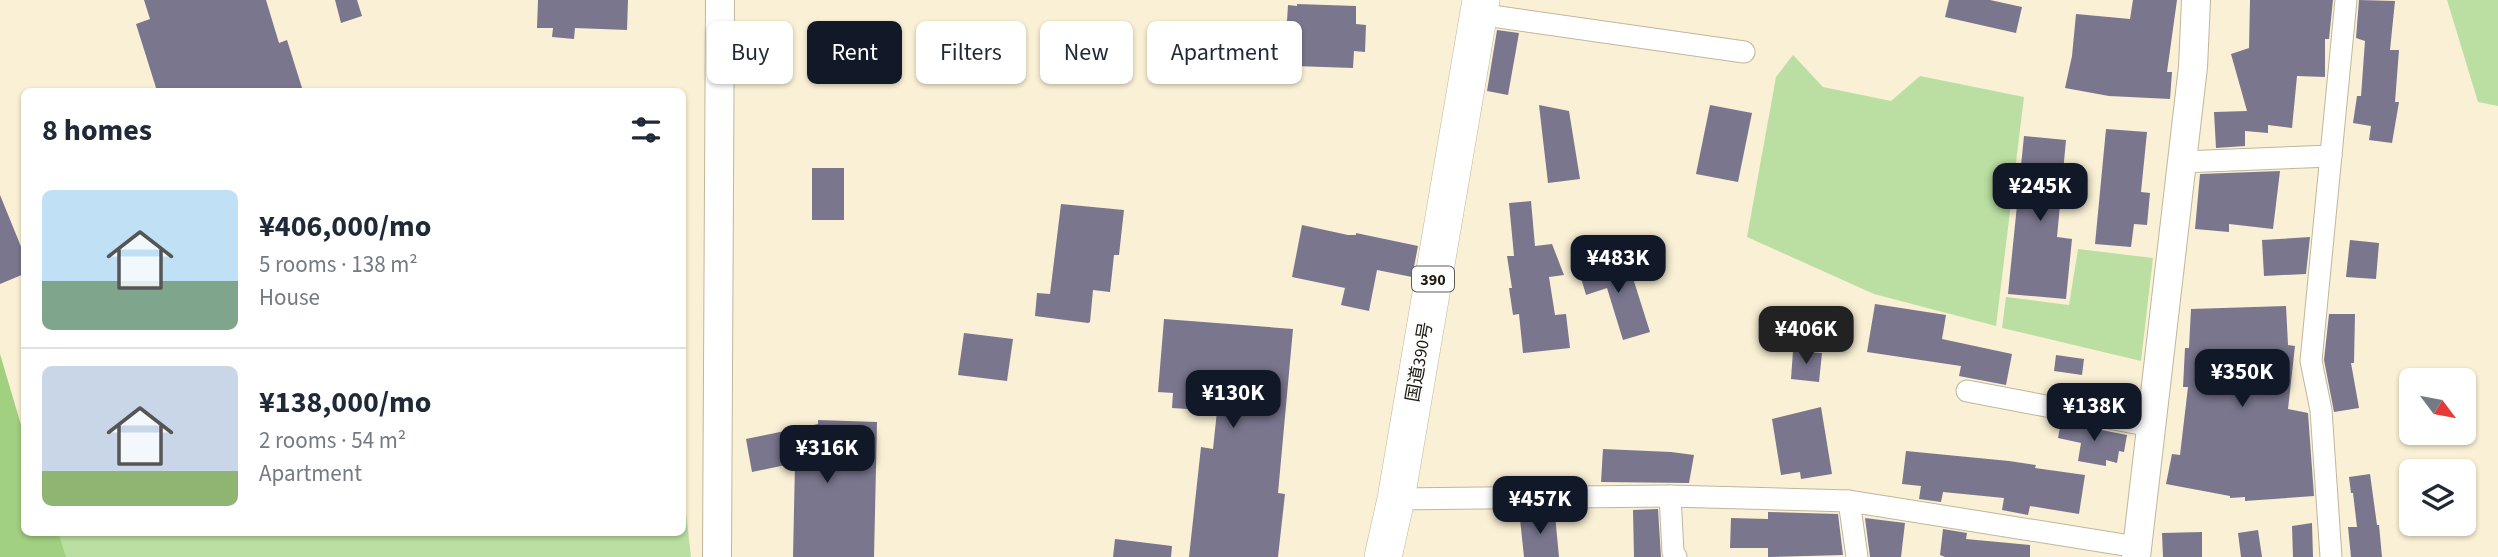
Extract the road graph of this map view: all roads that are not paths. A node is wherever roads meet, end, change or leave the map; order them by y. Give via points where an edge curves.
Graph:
1 (720, 0) edge
2 (2196, 0) edge
3 (2346, 0) edge
4 (1480, 7) edge
5 (1744, 52) dead end
6 (2331, 156) junction
7 (2182, 162) junction
8 (1967, 391) dead end
9 (2151, 426) junction
10 (1670, 496) junction
11 (1396, 499) junction
12 (1849, 501) junction
13 (2136, 552) edge
14 (718, 557) edge
15 (1383, 557) edge
16 (1676, 557) edge
17 (1857, 557) edge
18 (2331, 557) edge

1 - 14 street
2 - 7 street
3 - 6 street
4 - 5 street
4 - 11 highway, 国道390号 / 390
6 - 7 street
6 - 18 street via 2311,361 2321,410
7 - 9 street
8 - 9 street
9 - 13 street
10 - 11 street
10 - 12 street
10 - 16 street
11 - 15 highway, 国道390号 / 390
12 - 13 street
12 - 17 street

